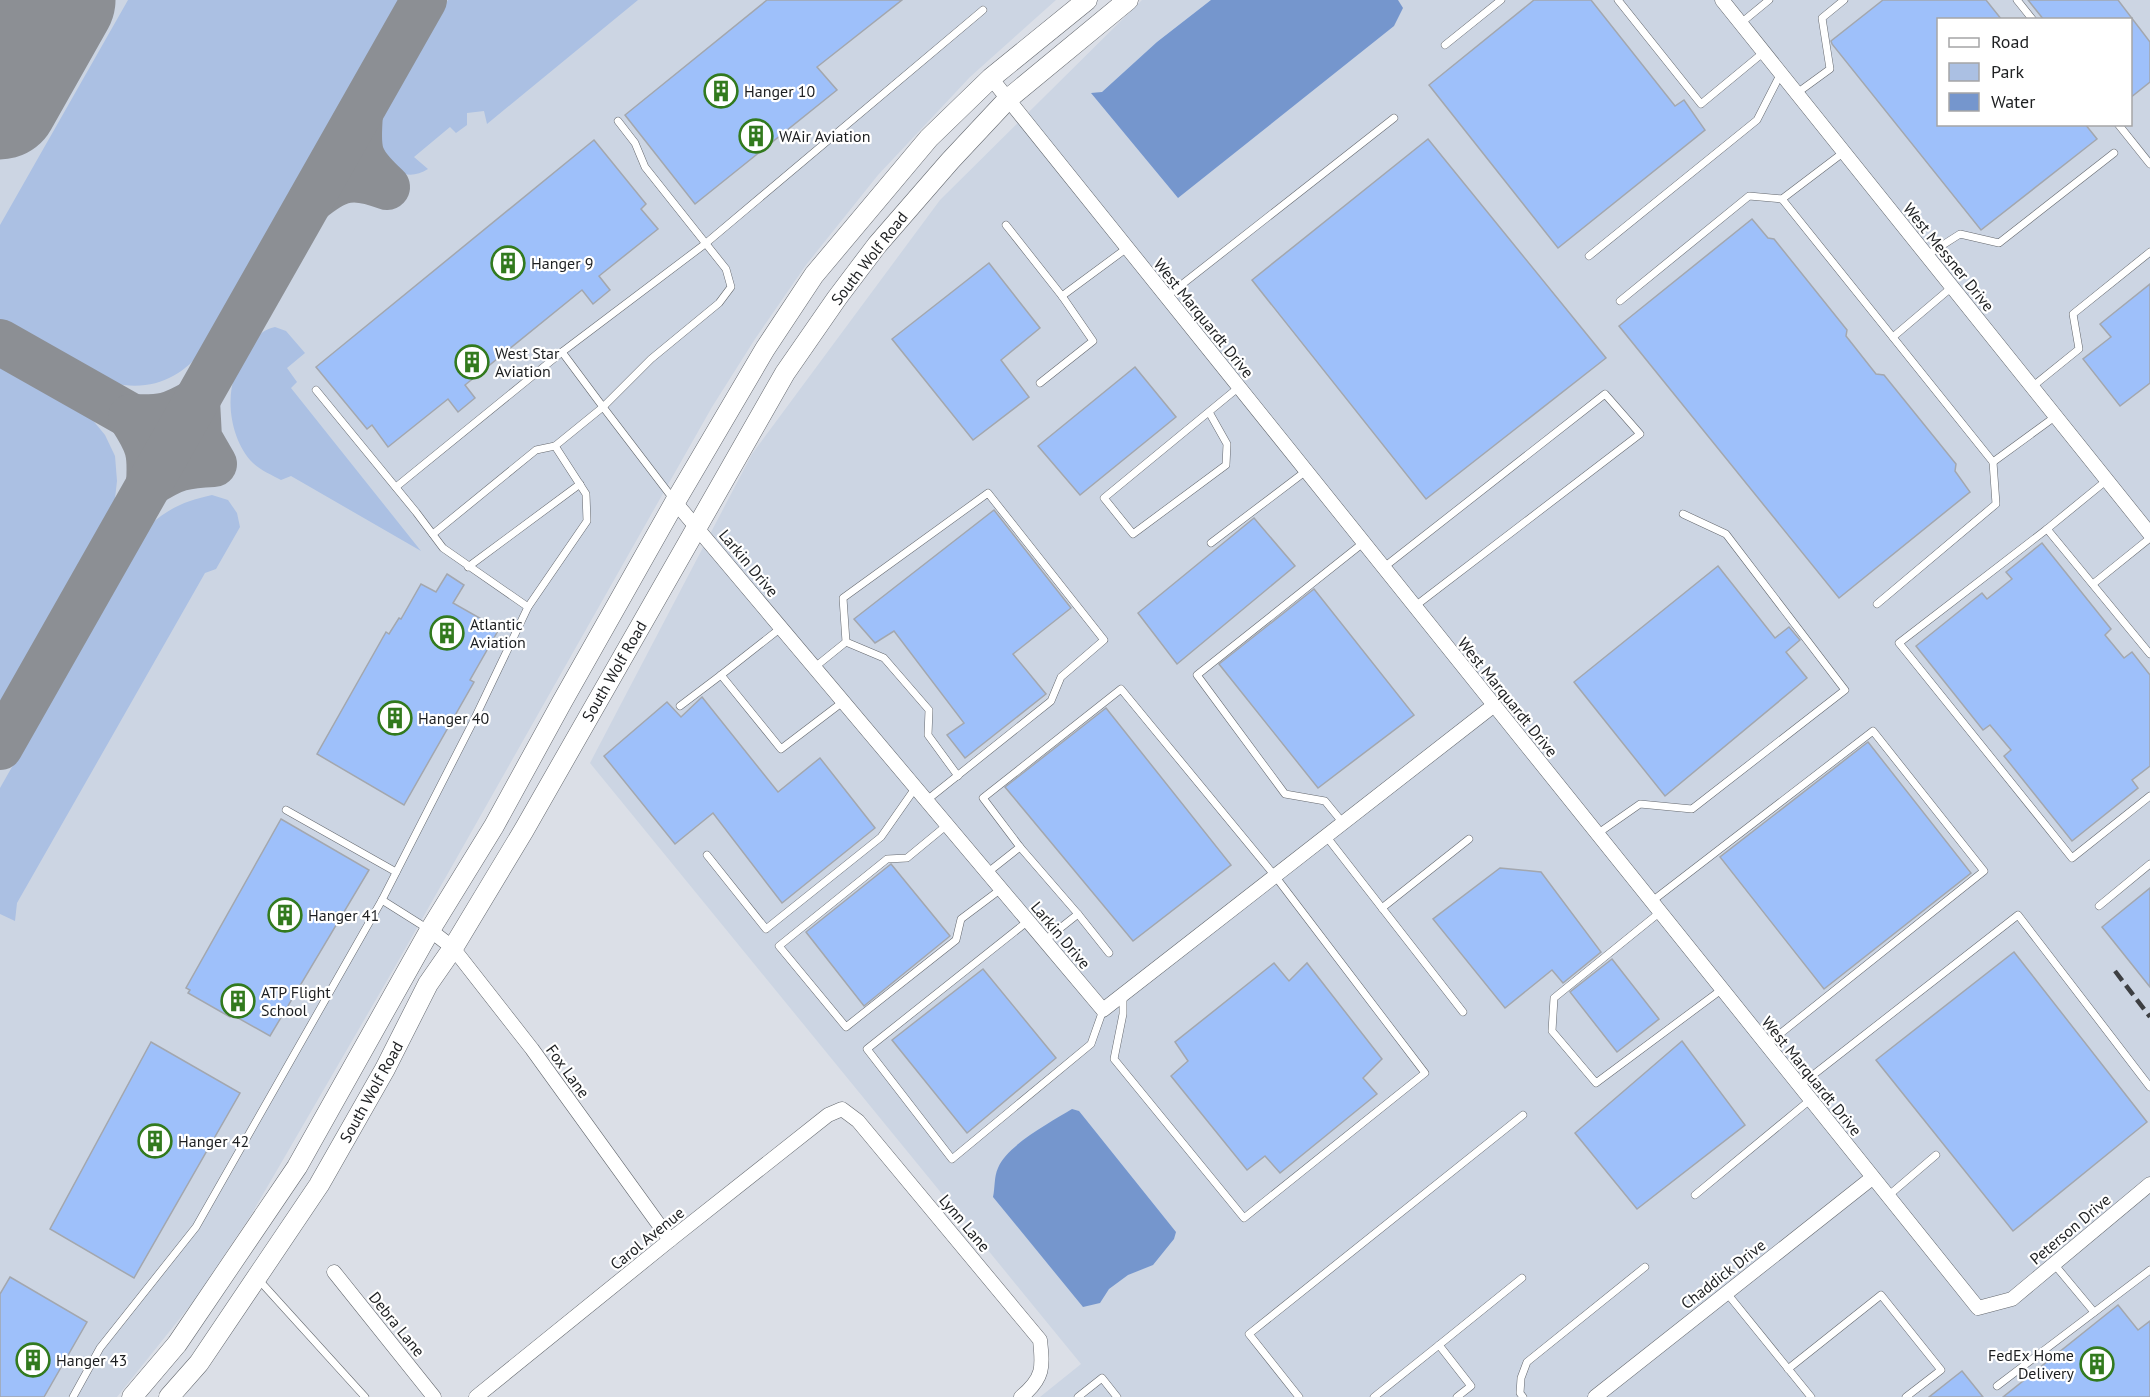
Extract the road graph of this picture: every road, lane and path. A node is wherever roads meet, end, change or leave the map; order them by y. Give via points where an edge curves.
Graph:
1 (1087, 0) edge
2 (1128, 0) edge
3 (1500, 0) edge
4 (1618, 0) edge
5 (1722, 0) edge
6 (1769, 0) edge
7 (1844, 0) edge
8 (2017, 0) edge
9 (983, 10) dead end
10 (2031, 18) edge
11 (1741, 23) junction
12 (1445, 45) dead end
13 (1764, 52) junction
14 (1781, 73) junction
15 (991, 78) junction
16 (1797, 93) junction
17 (1008, 99) junction
18 (1394, 118) dead end
19 (618, 121) dead end
20 (2120, 126) edge
21 (1844, 152) junction
22 (2114, 153) dead end
23 (2150, 164) edge
24 (1782, 199) junction
25 (1006, 225) dead end
26 (705, 244) junction
27 (1127, 248) junction
28 (2150, 252) edge
29 (1927, 255) junction
30 (1589, 256) dead end
31 (1952, 287) junction
32 (1062, 297) junction
33 (1166, 297) junction
34 (1620, 301) dead end
35 (1893, 337) junction
36 (562, 352) junction
37 (1040, 383) dead end
38 (1239, 387) junction
39 (2032, 387) junction
40 (316, 390) dead end
41 (603, 407) junction
42 (1209, 412) junction
43 (2055, 416) junction
44 (555, 446) junction
45 (1993, 462) junction
46 (1306, 471) junction
47 (2107, 480) junction
48 (580, 484) junction
49 (396, 487) junction
50 (675, 502) junction
51 (1683, 514) dead end
52 (696, 527) junction
53 (2047, 529) junction
54 (433, 534) junction
55 (2150, 536) edge
56 (1211, 543) dead end
57 (1363, 543) junction
58 (468, 567) junction
59 (1383, 568) junction
60 (2093, 584) junction
61 (1877, 604) dead end
62 (1414, 607) junction
63 (528, 608) junction
64 (782, 627) junction
65 (846, 642) junction
66 (2150, 654) edge
67 (814, 667) junction
68 (721, 675) junction
69 (844, 701) junction
70 (1493, 705) junction
71 (680, 706) dead end
72 (957, 776) junction
73 (916, 787) junction
74 (2150, 796) edge
75 (927, 801) junction
76 (286, 810) dead end
77 (1343, 823) junction
78 (947, 825) junction
79 (1597, 834) junction
80 (1326, 836) junction
81 (1469, 839) dead end
82 (1020, 847) junction
83 (707, 855) dead end
84 (2150, 864) edge
85 (396, 873) junction
86 (987, 873) junction
87 (1275, 876) junction
88 (1001, 889) junction
89 (382, 900) junction
90 (2099, 906) dead end
91 (1655, 907) junction
92 (1382, 908) junction
93 (1078, 914) junction
94 (1028, 921) junction
95 (430, 930) junction
96 (1044, 941) junction
97 (453, 948) junction
98 (1109, 953) dead end
99 (1722, 990) junction
100 (1123, 995) junction
101 (1103, 1010) junction
102 (1463, 1012) dead end
103 (1766, 1045) junction
104 (1799, 1086) junction
105 (2150, 1087) edge
106 (1810, 1100) junction
107 (842, 1110) joint
108 (1523, 1115) dead end
109 (1936, 1155) dead end
110 (1872, 1178) junction
111 (2150, 1184) edge
112 (1695, 1195) dead end
113 (1888, 1196) junction
114 (670, 1240) junction
115 (2054, 1263) junction
116 (1645, 1267) dead end
117 (2150, 1270) edge
118 (334, 1272) dead end
119 (256, 1277) junction
120 (1522, 1278) dead end
121 (1726, 1292) junction
122 (2012, 1299) joint
123 (2094, 1312) junction
124 (1439, 1345) junction
125 (1788, 1369) junction
126 (1996, 1386) dead end
127 (73, 1397) edge
128 (132, 1397) edge
129 (169, 1397) edge
130 (365, 1397) edge
131 (434, 1397) edge
132 (476, 1397) edge
133 (1021, 1397) edge
134 (1078, 1397) edge
135 (1117, 1397) edge
136 (1299, 1397) edge
137 (1374, 1397) edge
138 (1458, 1397) edge
139 (1523, 1397) edge
140 (1595, 1397) edge
141 (1811, 1397) edge
142 (1906, 1397) edge

1 - 15 main road, South Wolf Road
2 - 17 main road, South Wolf Road
3 - 12 lane
4 - 13 lane via 1701,104
5 - 11 street, West Messner Drive
6 - 11 lane
7 - 16 lane via 1822,18 1830,69
8 - 10 lane
9 - 26 lane
11 - 13 street, West Messner Drive
13 - 14 street, West Messner Drive
14 - 16 street, West Messner Drive
14 - 30 lane via 1757,120
15 - 17 street, West Marquardt Drive
15 - 50 main road, South Wolf Road via 929,138 814,275 765,349
16 - 21 street, West Messner Drive
17 - 27 street, West Marquardt Drive
17 - 52 main road, South Wolf Road via 892,228 837,298 785,373
18 - 33 lane
19 - 26 lane via 635,143 645,167
20 - 23 lane
21 - 24 lane
21 - 29 street, West Messner Drive
22 - 29 lane via 1999,243 1960,234
24 - 34 lane via 1749,196
24 - 35 lane
25 - 32 lane
26 - 36 lane
26 - 41 lane via 726,269 730,287 720,303 651,359
27 - 32 lane
27 - 33 street, West Marquardt Drive
28 - 39 lane via 2073,314 2079,349
29 - 31 street, West Messner Drive
31 - 35 lane
31 - 39 street, West Messner Drive
32 - 37 lane via 1093,341
33 - 38 street, West Marquardt Drive
35 - 45 lane
36 - 41 lane
36 - 49 lane
38 - 42 lane
38 - 46 street, West Marquardt Drive
39 - 43 street, West Messner Drive
40 - 49 lane
41 - 44 lane
41 - 50 lane
42 - 42 lane via 1104,498 1133,534 1226,465 1227,444
43 - 45 lane
43 - 47 street, West Messner Drive
44 - 48 lane
44 - 54 lane via 536,450
45 - 61 lane via 1996,504
46 - 56 lane
46 - 57 street, West Marquardt Drive
47 - 53 lane
47 - 55 street, West Messner Drive
48 - 58 lane
48 - 63 lane via 586,494 587,521
49 - 54 lane
50 - 52 street, Larkin Drive
50 - 95 main road, South Wolf Road via 494,826
51 - 79 lane via 1726,534 1845,690 1692,809 1640,804
52 - 64 street, Larkin Drive
52 - 97 main road, South Wolf Road
53 - 60 lane
53 - 74 lane via 1899,643 2072,858
54 - 58 lane via 443,548
55 - 60 lane
57 - 59 street, West Marquardt Drive
57 - 77 lane via 1197,675 1285,794 1325,801
58 - 63 lane
59 - 62 street, West Marquardt Drive
59 - 62 lane via 1605,394 1640,434
60 - 66 lane
62 - 70 street, West Marquardt Drive
63 - 85 lane
64 - 67 street, Larkin Drive
64 - 68 lane
65 - 67 lane
65 - 72 lane via 884,658 929,710 928,735
65 - 72 lane via 843,598 988,493 1104,640 1061,677 1051,701
67 - 69 street, Larkin Drive
68 - 69 lane via 781,749
68 - 71 lane
69 - 73 street, Larkin Drive
70 - 77 street
70 - 79 street, West Marquardt Drive
72 - 75 lane
73 - 75 street, Larkin Drive
73 - 83 lane via 881,837 766,929
75 - 78 street, Larkin Drive
76 - 85 lane
77 - 80 street
78 - 86 street, Larkin Drive
78 - 88 lane via 907,858 887,859 779,946 846,1027 956,940 961,919
79 - 91 street, West Marquardt Drive
80 - 87 street
80 - 92 lane
81 - 92 lane
82 - 86 lane
82 - 87 lane via 983,798 1121,688
82 - 93 lane
84 - 90 lane
85 - 89 lane
86 - 88 street, Larkin Drive
87 - 100 street
87 - 100 lane via 1425,1073 1244,1218 1114,1059
88 - 94 street, Larkin Drive
89 - 95 lane
89 - 127 lane via 196,1227 100,1348
91 - 99 street, West Marquardt Drive
91 - 99 lane via 1554,998 1552,1030 1596,1083
91 - 103 lane via 1873,731 1984,871
92 - 102 lane
93 - 96 lane
93 - 98 lane
94 - 96 street, Larkin Drive
94 - 101 lane via 867,1049 952,1159 1091,1044
95 - 97 street, Fox Lane
95 - 128 main road, South Wolf Road via 297,1167 177,1344
96 - 101 street, Larkin Drive
97 - 114 street, Fox Lane
97 - 119 main road, South Wolf Road via 428,984 385,1069 318,1185
99 - 103 street, West Marquardt Drive
100 - 101 street
103 - 104 street, West Marquardt Drive
104 - 105 lane via 2018,915
104 - 106 street, West Marquardt Drive
106 - 110 street, West Marquardt Drive
106 - 112 lane
107 - 114 street, Carol Avenue via 828,1115
107 - 133 street, Lynn Lane via 858,1121 1040,1340 1043,1368
108 - 136 lane via 1249,1334
109 - 113 lane
110 - 113 street, West Marquardt Drive
110 - 121 street, Chaddick Drive
111 - 115 street, Peterson Drive
113 - 122 street, West Marquardt Drive via 1978,1308
114 - 132 street, Carol Avenue
115 - 122 street, Peterson Drive
115 - 123 lane
116 - 139 lane via 1527,1362 1521,1378
117 - 123 lane
118 - 131 street, Debra Lane
119 - 129 main road, South Wolf Road via 199,1362
119 - 130 lane
120 - 124 lane
121 - 125 lane
121 - 140 street, Chaddick Drive
123 - 126 lane
124 - 137 lane
124 - 138 lane via 1471,1386
125 - 141 lane
125 - 142 lane via 1881,1295 1941,1370
134 - 135 lane via 1102,1378

